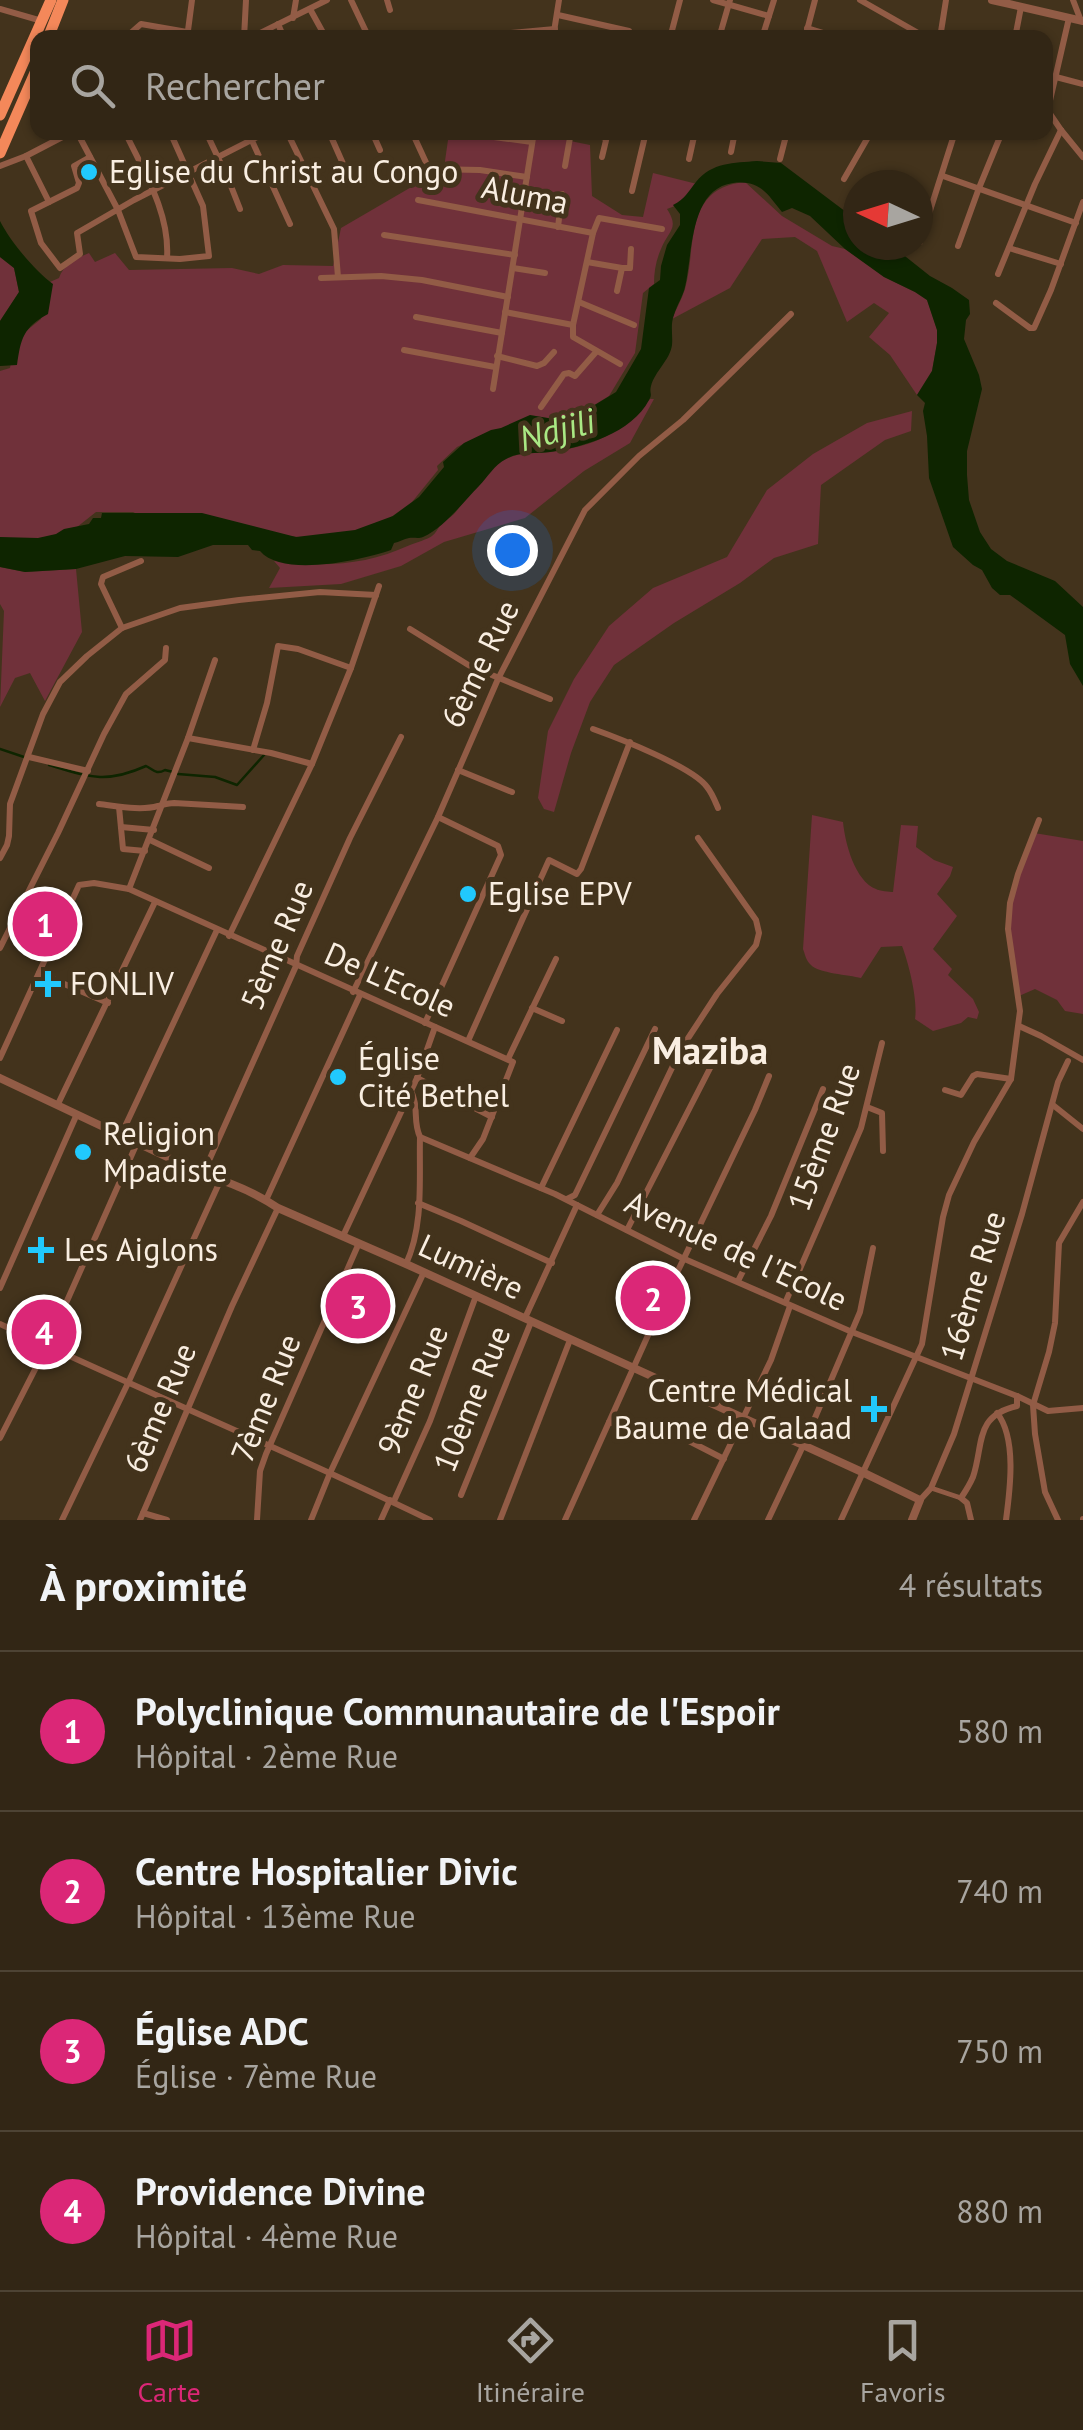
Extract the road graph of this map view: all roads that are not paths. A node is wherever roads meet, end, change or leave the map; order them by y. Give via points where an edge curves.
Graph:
1 (50, 0) edge
2 (63, 0) edge
3 (192, 0) edge
4 (246, 0) edge
5 (296, 0) edge
6 (327, 0) edge
7 (351, 0) edge
8 (387, 0) edge
9 (560, 0) edge
10 (680, 0) edge
11 (713, 0) edge
12 (774, 0) edge
13 (814, 0) edge
14 (860, 0) edge
15 (946, 0) edge
16 (993, 0) edge
17 (1073, 0) edge
18 (729, 3) edge
19 (1021, 6) junction
20 (0, 9) edge
21 (310, 10) junction
22 (390, 10) dead end
23 (558, 15) junction
24 (769, 16) junction
25 (293, 18) junction
26 (1069, 18) junction
27 (1082, 21) edge
28 (47, 22) junction
29 (278, 24) junction
30 (807, 28) joint
31 (43, 30) edge
32 (48, 30) edge
33 (134, 30) edge
34 (166, 30) edge
35 (188, 30) edge
36 (247, 30) edge
37 (265, 30) edge
38 (281, 30) edge
39 (321, 30) edge
40 (365, 30) edge
41 (555, 30) edge
42 (625, 30) edge
43 (672, 30) edge
44 (721, 30) edge
45 (765, 30) edge
46 (814, 30) edge
47 (913, 30) edge
48 (941, 30) edge
49 (1016, 30) edge
50 (30, 55) edge
51 (1056, 77) junction
52 (1083, 84) edge
53 (1053, 87) edge
54 (30, 94) edge
55 (1, 112) edge
56 (1053, 117) edge
57 (1061, 130) junction
58 (59, 140) edge
59 (80, 140) edge
60 (129, 140) edge
61 (174, 140) edge
62 (210, 140) edge
63 (243, 140) edge
64 (251, 140) edge
65 (291, 140) edge
66 (333, 140) edge
67 (376, 140) edge
68 (416, 140) edge
69 (517, 140) edge
70 (570, 140) edge
71 (606, 140) edge
72 (644, 140) edge
73 (693, 140) edge
74 (733, 140) edge
75 (785, 140) edge
76 (865, 140) edge
77 (953, 140) edge
78 (999, 140) edge
79 (532, 142) joint
80 (380, 150) dead end
81 (731, 152) dead end
82 (0, 153) edge
83 (26, 156) junction
84 (90, 156) junction
85 (1083, 156) edge
86 (602, 157) dead end
87 (218, 158) junction
88 (780, 159) dead end
89 (689, 160) dead end
90 (0, 166) edge
91 (565, 166) dead end
92 (849, 170) edge
93 (188, 172) junction
94 (348, 175) dead end
95 (942, 176) junction
96 (527, 177) junction
97 (979, 188) junction
98 (153, 191) junction
99 (632, 191) dead end
100 (562, 194) dead end
101 (418, 200) dead end
102 (49, 202) junction
103 (1083, 202) edge
104 (933, 203) edge
105 (1026, 204) junction
106 (118, 210) junction
107 (240, 210) dead end
108 (520, 220) junction
109 (1076, 223) junction
110 (290, 224) dead end
111 (558, 228) junction
112 (662, 229) dead end
113 (593, 233) junction
114 (384, 235) dead end
115 (958, 246) dead end
116 (1009, 248) junction
117 (632, 249) dead end
118 (515, 255) junction
119 (167, 258) junction
120 (587, 262) junction
121 (1061, 264) junction
122 (512, 268) junction
123 (622, 268) junction
124 (545, 273) dead end
125 (998, 274) dead end
126 (338, 277) junction
127 (321, 278) dead end
128 (617, 291) dead end
129 (508, 296) junction
130 (580, 302) junction
131 (996, 303) dead end
132 (506, 312) junction
133 (791, 314) dead end
134 (416, 318) dead end
135 (574, 323) junction
136 (634, 325) dead end
137 (502, 333) junction
138 (404, 350) dead end
139 (554, 352) dead end
140 (596, 352) junction
141 (497, 356) junction
142 (620, 364) dead end
143 (495, 367) junction
144 (493, 389) dead end
145 (541, 407) dead end
146 (140, 561) dead end
147 (379, 586) dead end
148 (376, 596) junction
149 (122, 628) junction
150 (410, 629) dead end
151 (166, 648) dead end
152 (215, 660) dead end
153 (351, 668) junction
154 (498, 679) junction
155 (550, 698) dead end
156 (593, 728) dead end
157 (401, 737) dead end
158 (188, 738) junction
159 (630, 742) junction
160 (253, 750) junction
161 (28, 758) junction
162 (312, 764) junction
163 (457, 769) junction
164 (86, 775) junction
165 (512, 792) dead end
166 (164, 803) junction
167 (99, 804) dead end
168 (243, 806) dead end
169 (119, 807) junction
170 (718, 808) dead end
171 (438, 818) junction
172 (1039, 820) dead end
173 (121, 827) junction
174 (154, 830) junction
175 (698, 838) dead end
176 (150, 840) junction
177 (145, 851) junction
178 (0, 858) edge
179 (210, 868) dead end
180 (129, 890) junction
181 (155, 902) junction
182 (217, 930) junction
183 (230, 936) junction
184 (0, 948) edge
185 (556, 959) dead end
186 (296, 966) junction
187 (39, 973) junction
188 (357, 993) junction
189 (108, 1003) junction
190 (532, 1008) junction
191 (562, 1021) dead end
192 (425, 1024) junction
193 (1019, 1026) junction
194 (434, 1027) junction
195 (655, 1029) dead end
196 (617, 1030) dead end
197 (468, 1041) junction
198 (724, 1041) dead end
199 (882, 1043) dead end
200 (0, 1058) edge
201 (510, 1060) junction
202 (1068, 1060) dead end
203 (1083, 1060) edge
204 (769, 1076) dead end
205 (0, 1078) edge
206 (417, 1078) junction
207 (1010, 1079) junction
208 (823, 1088) dead end
209 (410, 1089) junction
210 (945, 1090) dead end
211 (58, 1104) junction
212 (1053, 1105) junction
213 (867, 1107) junction
214 (77, 1114) junction
215 (492, 1116) junction
216 (1083, 1129) edge
217 (121, 1135) junction
218 (420, 1138) junction
219 (136, 1142) junction
220 (882, 1152) dead end
221 (470, 1158) junction
222 (203, 1174) junction
223 (221, 1180) junction
224 (542, 1188) junction
225 (566, 1199) junction
226 (266, 1200) junction
227 (1083, 1202) edge
228 (418, 1204) junction
229 (577, 1205) junction
230 (278, 1208) junction
231 (596, 1215) junction
232 (627, 1230) junction
233 (343, 1236) junction
234 (359, 1243) junction
235 (873, 1248) dead end
236 (684, 1258) junction
237 (552, 1263) junction
238 (406, 1264) junction
239 (424, 1272) junction
240 (738, 1281) junction
241 (0, 1288) edge
242 (476, 1296) junction
243 (788, 1304) junction
244 (528, 1321) junction
245 (0, 1324) edge
246 (852, 1332) junction
247 (570, 1340) junction
248 (47, 1346) junction
249 (916, 1357) junction
250 (633, 1369) junction
251 (971, 1378) junction
252 (129, 1381) junction
253 (1017, 1396) junction
254 (1033, 1405) junction
255 (1083, 1408) edge
256 (187, 1411) junction
257 (997, 1413) junction
258 (743, 1420) junction
259 (609, 1422) junction
260 (640, 1433) dead end
261 (0, 1438) edge
262 (686, 1440) dead end
263 (270, 1446) junction
264 (803, 1446) junction
265 (724, 1459) junction
266 (862, 1472) junction
267 (330, 1473) junction
268 (931, 1488) junction
269 (461, 1495) dead end
270 (961, 1498) junction
271 (920, 1500) junction
272 (392, 1501) junction
273 (409, 1510) junction
274 (141, 1516) edge
275 (62, 1520) edge
276 (166, 1520) edge
277 (256, 1520) edge
278 (310, 1520) edge
279 (381, 1520) edge
280 (408, 1520) edge
281 (430, 1520) edge
282 (500, 1520) edge
283 (564, 1520) edge
284 (694, 1520) edge
285 (768, 1520) edge
286 (840, 1520) edge
287 (912, 1520) edge
288 (972, 1520) edge
289 (1006, 1520) edge
290 (1058, 1520) edge

1 - 28 highway
2 - 28 highway
3 - 35 street
4 - 36 street
5 - 25 street
6 - 21 street
7 - 40 street
8 - 22 street
9 - 23 street
10 - 43 street
11 - 18 street
12 - 24 street
13 - 30 street
14 - 47 street
15 - 48 street
16 - 19 street
17 - 27 street
18 - 24 street
18 - 44 street
19 - 26 street
19 - 49 street
20 - 28 street
21 - 25 street
21 - 39 street
23 - 41 street
23 - 42 street
24 - 45 street
25 - 29 street
26 - 27 street
26 - 51 street
28 - 31 highway
28 - 32 highway
29 - 37 street
29 - 38 street
30 - 46 street
33 - 34 street via 140,24
50 - 55 highway
51 - 52 street
51 - 53 street
54 - 82 highway
56 - 57 street
57 - 85 street
57 - 105 street
58 - 83 street
59 - 84 street
60 - 98 street
61 - 93 street
62 - 87 street
63 - 87 street
64 - 110 street
65 - 126 street via 334,229
66 - 94 street
67 - 80 street
68 - 96 street via 430,169
69 - 79 street
70 - 91 street
71 - 86 street
72 - 99 street
73 - 89 street
74 - 81 street
75 - 88 street
76 - 92 street
77 - 95 street
78 - 97 street
79 - 96 street
83 - 90 street
83 - 102 street
84 - 102 street via 74,166 79,186
84 - 106 street
87 - 93 street
87 - 107 street
93 - 98 street
93 - 119 street via 206,218 210,256
95 - 97 street
95 - 104 street
96 - 108 street
97 - 105 street
97 - 115 street
98 - 106 street
98 - 119 street
100 - 111 street
101 - 108 street, Aluma
102 - 106 street via 31,214 60,268 80,254 77,233
103 - 109 street
105 - 109 street
105 - 116 street
106 - 119 street via 136,257
108 - 111 street, Aluma
108 - 118 street
109 - 121 street
111 - 113 street, Aluma
112 - 113 street via 599,218
113 - 120 street, Aluma
114 - 118 street
116 - 121 street
116 - 125 street
117 - 123 street via 630,268
118 - 122 street
120 - 123 street
120 - 130 street, Aluma
121 - 131 street via 1034,328
122 - 124 street
122 - 129 street
123 - 128 street
126 - 127 street
126 - 129 street via 422,280
129 - 132 street
130 - 135 street, Aluma
130 - 136 street
132 - 135 street
132 - 137 street
133 - 154 street, 6ème Rue via 585,510
134 - 137 street
135 - 140 street via 572,337
137 - 141 street
138 - 143 street
139 - 141 street via 537,366
140 - 142 street
140 - 145 street via 575,376 564,374
141 - 143 street
143 - 144 street
146 - 149 street via 101,584
147 - 148 street
148 - 149 street via 320,592 238,600 180,608
148 - 153 street
149 - 161 street via 60,682
150 - 154 street
151 - 164 street via 165,660 126,694
152 - 158 street
153 - 160 street via 278,646
153 - 162 street
154 - 155 street
154 - 163 street, 6ème Rue
156 - 159 street
157 - 186 street, 5ème Rue
158 - 160 street
158 - 166 street
159 - 170 street via 691,772
159 - 197 street via 581,869 577,874 549,860
160 - 162 street
161 - 164 street
161 - 178 street
162 - 183 street
163 - 165 street
163 - 171 street, 6ème Rue
164 - 184 street
166 - 168 street
166 - 169 street
166 - 174 street
167 - 169 street
169 - 173 street
171 - 188 street, 6ème Rue
171 - 192 street via 495,844 500,854
172 - 193 street via 1010,903
173 - 174 street
173 - 177 street via 124,850
174 - 176 street
175 - 231 street via 756,920 756,945 681,1049
176 - 177 street
176 - 179 street
177 - 180 street
180 - 181 street, De L'Ecole
180 - 187 street, De L'Ecole via 78,885
181 - 182 street, De L'Ecole
181 - 189 street
182 - 183 street, De L'Ecole
182 - 217 street
183 - 186 street, De L'Ecole
185 - 190 street
186 - 188 street, De L'Ecole
186 - 222 street, 5ème Rue
187 - 189 street
187 - 200 street
188 - 192 street, De L'Ecole
188 - 226 street, 6ème Rue
189 - 211 street
190 - 191 street
190 - 201 street
192 - 194 street, De L'Ecole
193 - 203 street
193 - 207 street
194 - 197 street, De L'Ecole
194 - 206 street
195 - 225 street
196 - 224 street
197 - 201 street, De L'Ecole
198 - 232 street
199 - 213 street, 15ème Rue
201 - 215 street
202 - 212 street, 16ème Rue
204 - 236 street
205 - 211 street, Lumière
206 - 209 street
206 - 215 street
207 - 210 street via 977,1074 961,1095
207 - 249 street, 16ème Rue via 949,1195
208 - 240 street
209 - 218 street
209 - 233 street
211 - 214 street, Lumière
212 - 216 street
212 - 251 street, 16ème Rue
213 - 220 street via 882,1113
213 - 243 street, 15ème Rue
214 - 217 street, Lumière
214 - 241 street
215 - 221 street
217 - 219 street, Lumière
218 - 221 street, Avenue de l'Ecole
218 - 228 street
219 - 222 street, Lumière
219 - 248 street
221 - 224 street, Avenue de l'Ecole
222 - 223 street, Lumière
223 - 226 street, Lumière
223 - 252 street
224 - 225 street, Avenue de l'Ecole
225 - 229 street, Avenue de l'Ecole
226 - 230 street, Lumière
227 - 254 street via 1059,1243 1056,1323
228 - 237 street
228 - 238 street
229 - 231 street, Avenue de l'Ecole
229 - 237 street, 10ème Rue
230 - 233 street, Lumière
230 - 256 street, 6ème Rue
231 - 232 street, Avenue de l'Ecole
232 - 236 street, Avenue de l'Ecole
233 - 234 street, Lumière
234 - 238 street, Lumière
234 - 263 street, 7ème Rue
235 - 246 street
236 - 240 street, Avenue de l'Ecole
236 - 250 street
237 - 244 street, 10ème Rue
238 - 239 street, Lumière
239 - 242 street, Lumière
239 - 267 street
240 - 243 street, Avenue de l'Ecole
242 - 244 street, Lumière
242 - 272 street, 9ème Rue
243 - 246 street, Avenue de l'Ecole
243 - 258 street, 15ème Rue
244 - 247 street, Lumière
244 - 269 street, 10ème Rue
245 - 248 street
246 - 249 street, Avenue de l'Ecole
246 - 264 street
247 - 250 street, Lumière
247 - 282 street
248 - 252 street
248 - 261 street
249 - 251 street, Avenue de l'Ecole
249 - 266 street, 16ème Rue
250 - 258 street, Lumière
250 - 259 street
251 - 253 street, Avenue de l'Ecole
251 - 268 street, 16ème Rue
252 - 256 street
252 - 275 street
253 - 254 street, Avenue de l'Ecole
253 - 257 street via 1017,1406
254 - 255 street, Avenue de l'Ecole
254 - 290 street via 1045,1492
256 - 263 street
256 - 274 street, 6ème Rue
257 - 270 street via 984,1427 975,1472
257 - 289 street via 1007,1435
258 - 264 street, Lumière
258 - 265 street, 15ème Rue
259 - 260 street
259 - 283 street
262 - 265 street
263 - 267 street
263 - 277 street, 7ème Rue via 260,1470
264 - 266 street, Lumière
264 - 285 street
265 - 284 street, 15ème Rue
266 - 271 street, Lumière
266 - 286 street, 16ème Rue
267 - 272 street
267 - 278 street
268 - 270 street
268 - 271 street, 16ème Rue
270 - 288 street
271 - 287 street, 16ème Rue
272 - 273 street
272 - 279 street, 9ème Rue
273 - 280 street
273 - 281 street
274 - 276 street

